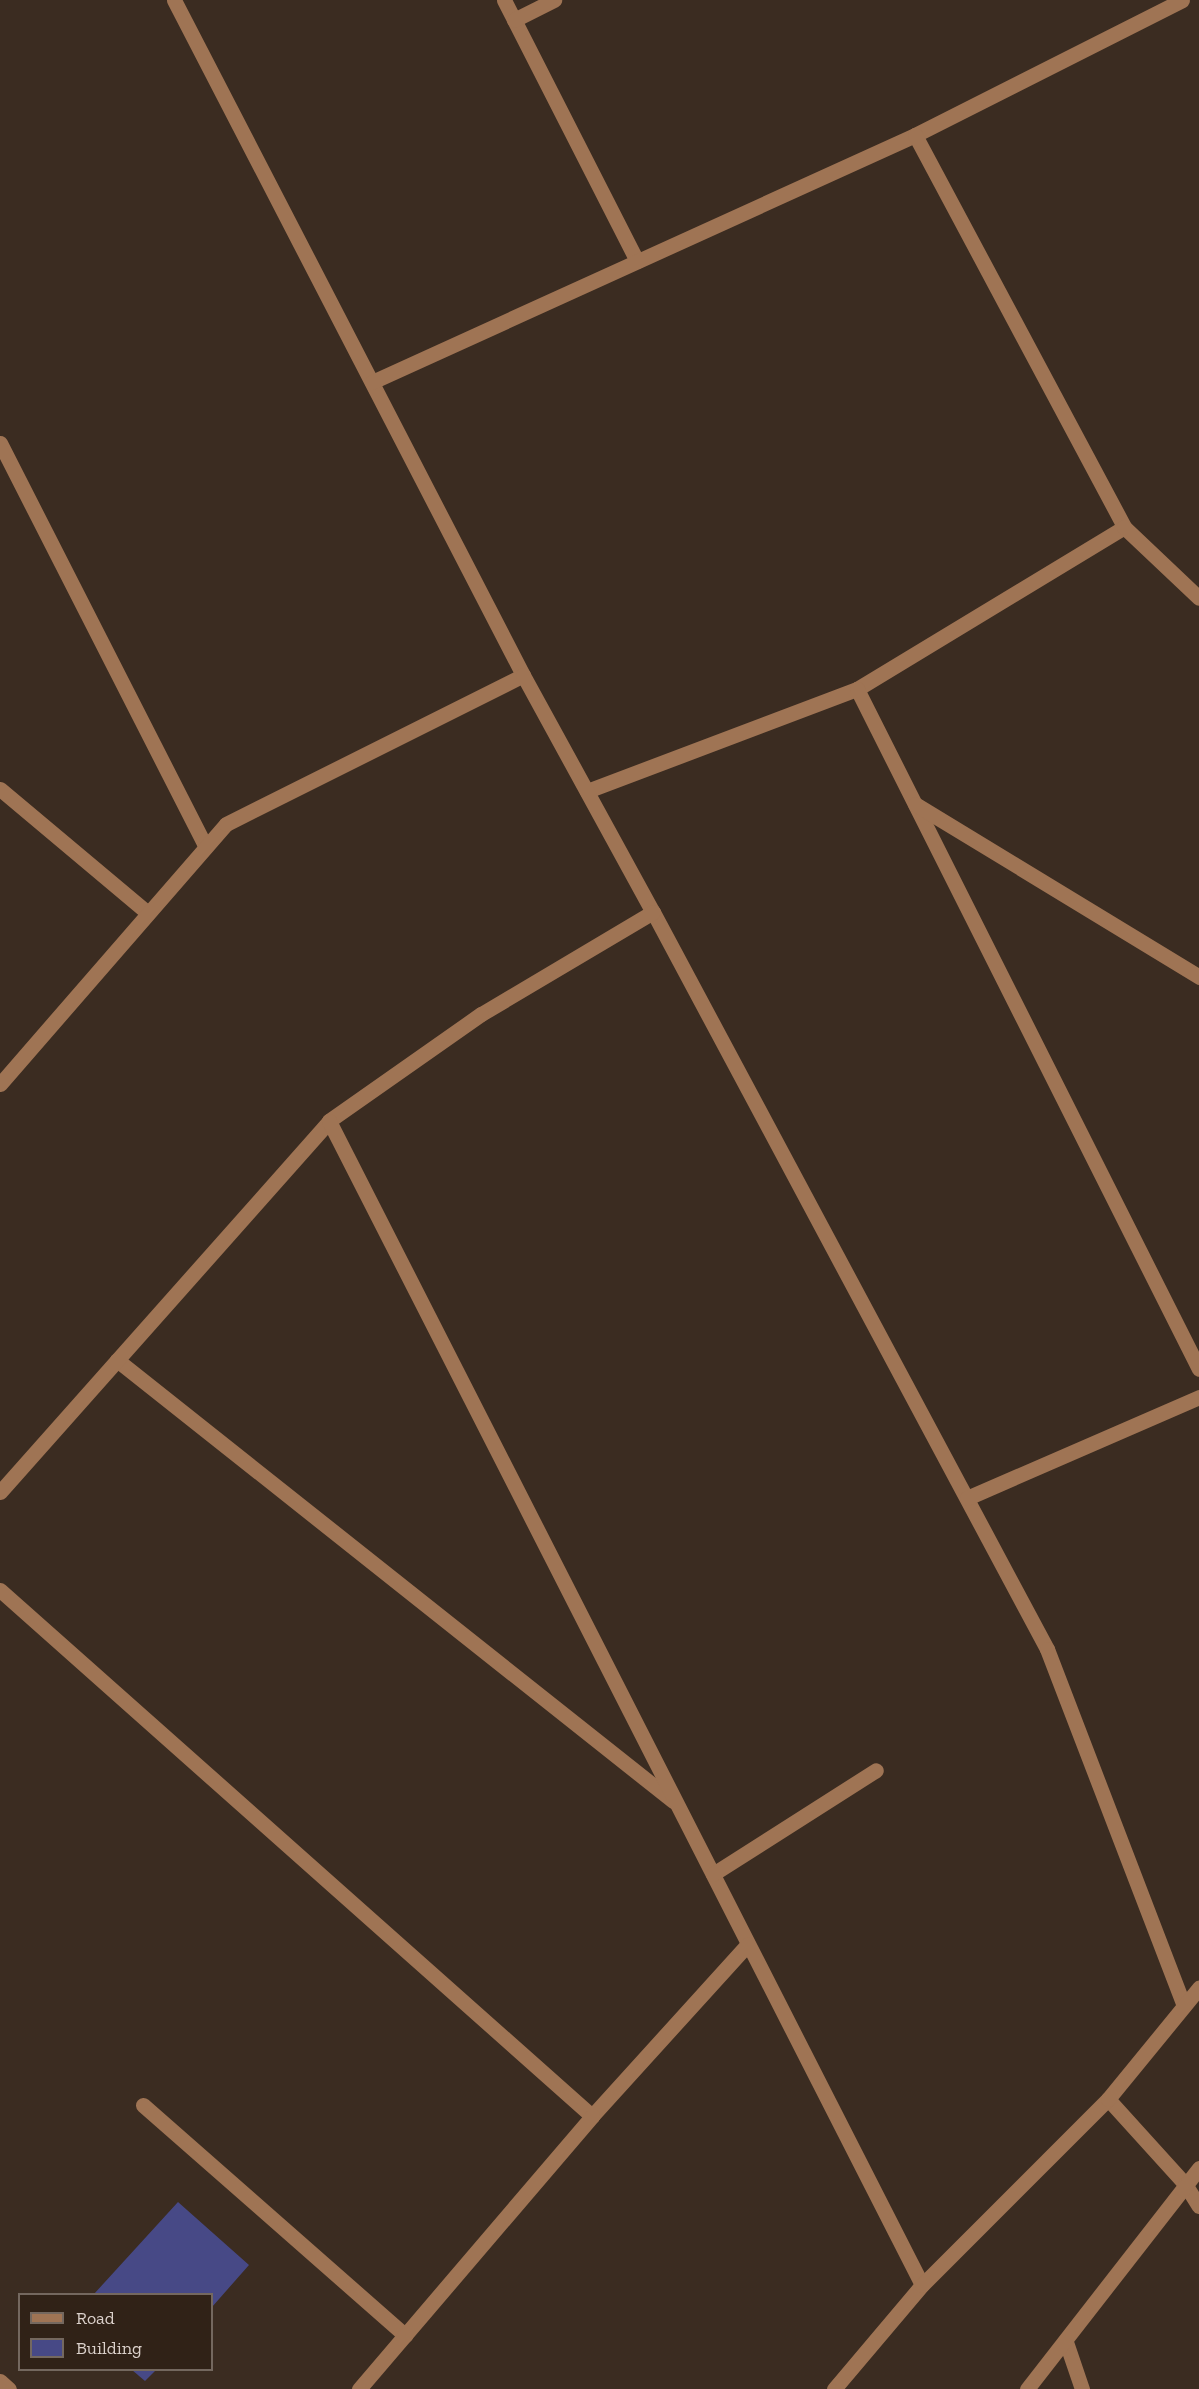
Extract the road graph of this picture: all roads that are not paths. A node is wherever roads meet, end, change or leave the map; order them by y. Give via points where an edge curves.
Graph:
1 (174, 0) edge
2 (504, 0) edge
3 (554, 0) edge
4 (1182, 0) edge
5 (514, 20) junction
6 (915, 135) junction
7 (637, 261) junction
8 (372, 382) junction
9 (0, 443) edge
10 (1124, 527) junction
11 (1199, 598) edge
12 (523, 675) junction
13 (857, 689) junction
14 (0, 789) edge
15 (587, 791) junction
16 (915, 804) junction
17 (206, 847) junction
18 (653, 912) junction
19 (148, 913) junction
20 (1199, 977) edge
21 (0, 1084) edge
22 (329, 1121) junction
23 (117, 1360) junction
24 (1199, 1369) edge
25 (1199, 1397) edge
26 (0, 1492) edge
27 (967, 1498) junction
28 (0, 1590) edge
29 (876, 1770) dead end
30 (678, 1804) junction
31 (714, 1874) junction
32 (748, 1944) junction
33 (1199, 1988) edge
34 (1184, 2006) junction
35 (1108, 2100) junction
36 (143, 2105) dead end
37 (592, 2116) junction
38 (1199, 2168) edge
39 (1185, 2184) junction
40 (1199, 2206) edge
41 (922, 2285) junction
42 (405, 2335) junction
43 (1066, 2342) junction
44 (0, 2381) edge
45 (9, 2389) edge
46 (359, 2389) edge
47 (834, 2389) edge
48 (1027, 2389) edge
49 (1082, 2389) edge

1 - 8 street
2 - 5 street
3 - 5 street
4 - 6 street
5 - 7 street
6 - 7 street
6 - 10 street
7 - 8 street
8 - 12 street
9 - 17 street
10 - 11 street
10 - 13 street
12 - 15 street
12 - 17 street via 226,824
13 - 15 street
13 - 16 street
14 - 19 street
15 - 18 street
16 - 20 street
16 - 24 street
17 - 19 street
18 - 22 street via 481,1014
18 - 27 street
19 - 21 street
22 - 23 street
22 - 30 street
23 - 26 street
23 - 30 street
25 - 27 street
27 - 34 street via 1047,1649
28 - 37 street
29 - 31 street
30 - 31 street
31 - 32 street
32 - 37 street
32 - 41 street
33 - 34 street
34 - 35 street
35 - 39 street
35 - 41 street
36 - 42 street
37 - 42 street
38 - 39 street
39 - 40 street
39 - 43 street
41 - 47 street
42 - 46 street
43 - 48 street
43 - 49 street
44 - 45 street

